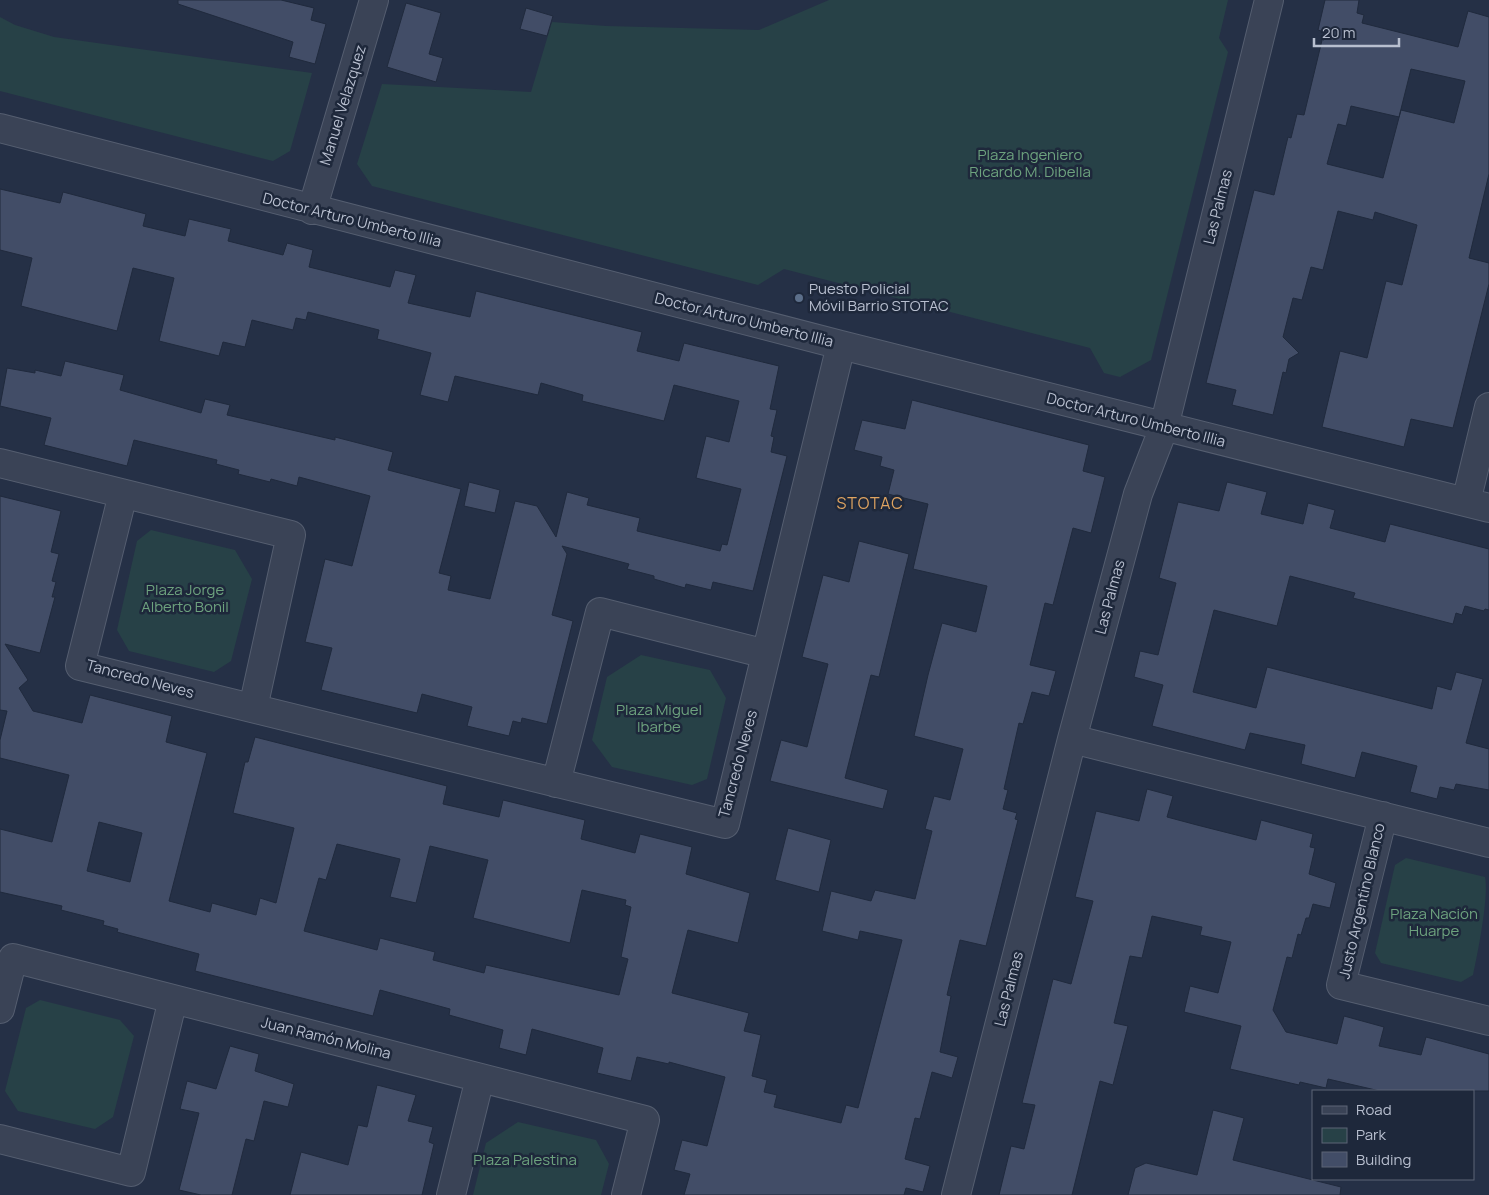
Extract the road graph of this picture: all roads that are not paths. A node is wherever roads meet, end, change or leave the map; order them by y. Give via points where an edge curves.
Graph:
1 (374, 0) edge
2 (1269, 0) edge
3 (0, 128) edge
4 (312, 210) junction
5 (841, 345) junction
6 (1489, 407) edge
7 (1164, 427) junction
8 (0, 462) edge
9 (123, 494) junction
10 (1478, 505) edge
11 (766, 654) junction
12 (252, 708) junction
13 (1072, 739) junction
14 (556, 783) junction
15 (1383, 816) junction
16 (1489, 842) edge
17 (173, 999) junction
18 (0, 1009) edge
19 (1489, 1021) edge
20 (480, 1078) junction
21 (0, 1140) edge
22 (451, 1195) edge
23 (626, 1195) edge
24 (956, 1195) edge

1 - 4 street, Manuel Velazquez
2 - 7 street, Las Palmas
3 - 4 street, Doctor Arturo Umberto Illia
4 - 5 street, Doctor Arturo Umberto Illia
5 - 7 street, Doctor Arturo Umberto Illia
5 - 11 street, Tancredo Neves
6 - 10 street
7 - 10 street, Doctor Arturo Umberto Illia
7 - 13 street, Las Palmas via 1138,494
8 - 9 street
9 - 12 street via 291,535
9 - 12 street, Tancredo Neves via 80,666
11 - 14 street via 600,612
11 - 14 street, Tancredo Neves via 725,824
12 - 14 street, Tancredo Neves
13 - 15 street, Justo Argentino Blanco
13 - 24 street, Las Palmas
15 - 16 street, Justo Argentino Blanco
15 - 19 street, Justo Argentino Blanco via 1341,985
17 - 18 street, Juan Ramón Molina via 13,958
17 - 20 street, Juan Ramón Molina
17 - 21 street via 130,1172
20 - 22 street
20 - 23 street, Juan Ramón Molina via 645,1120

